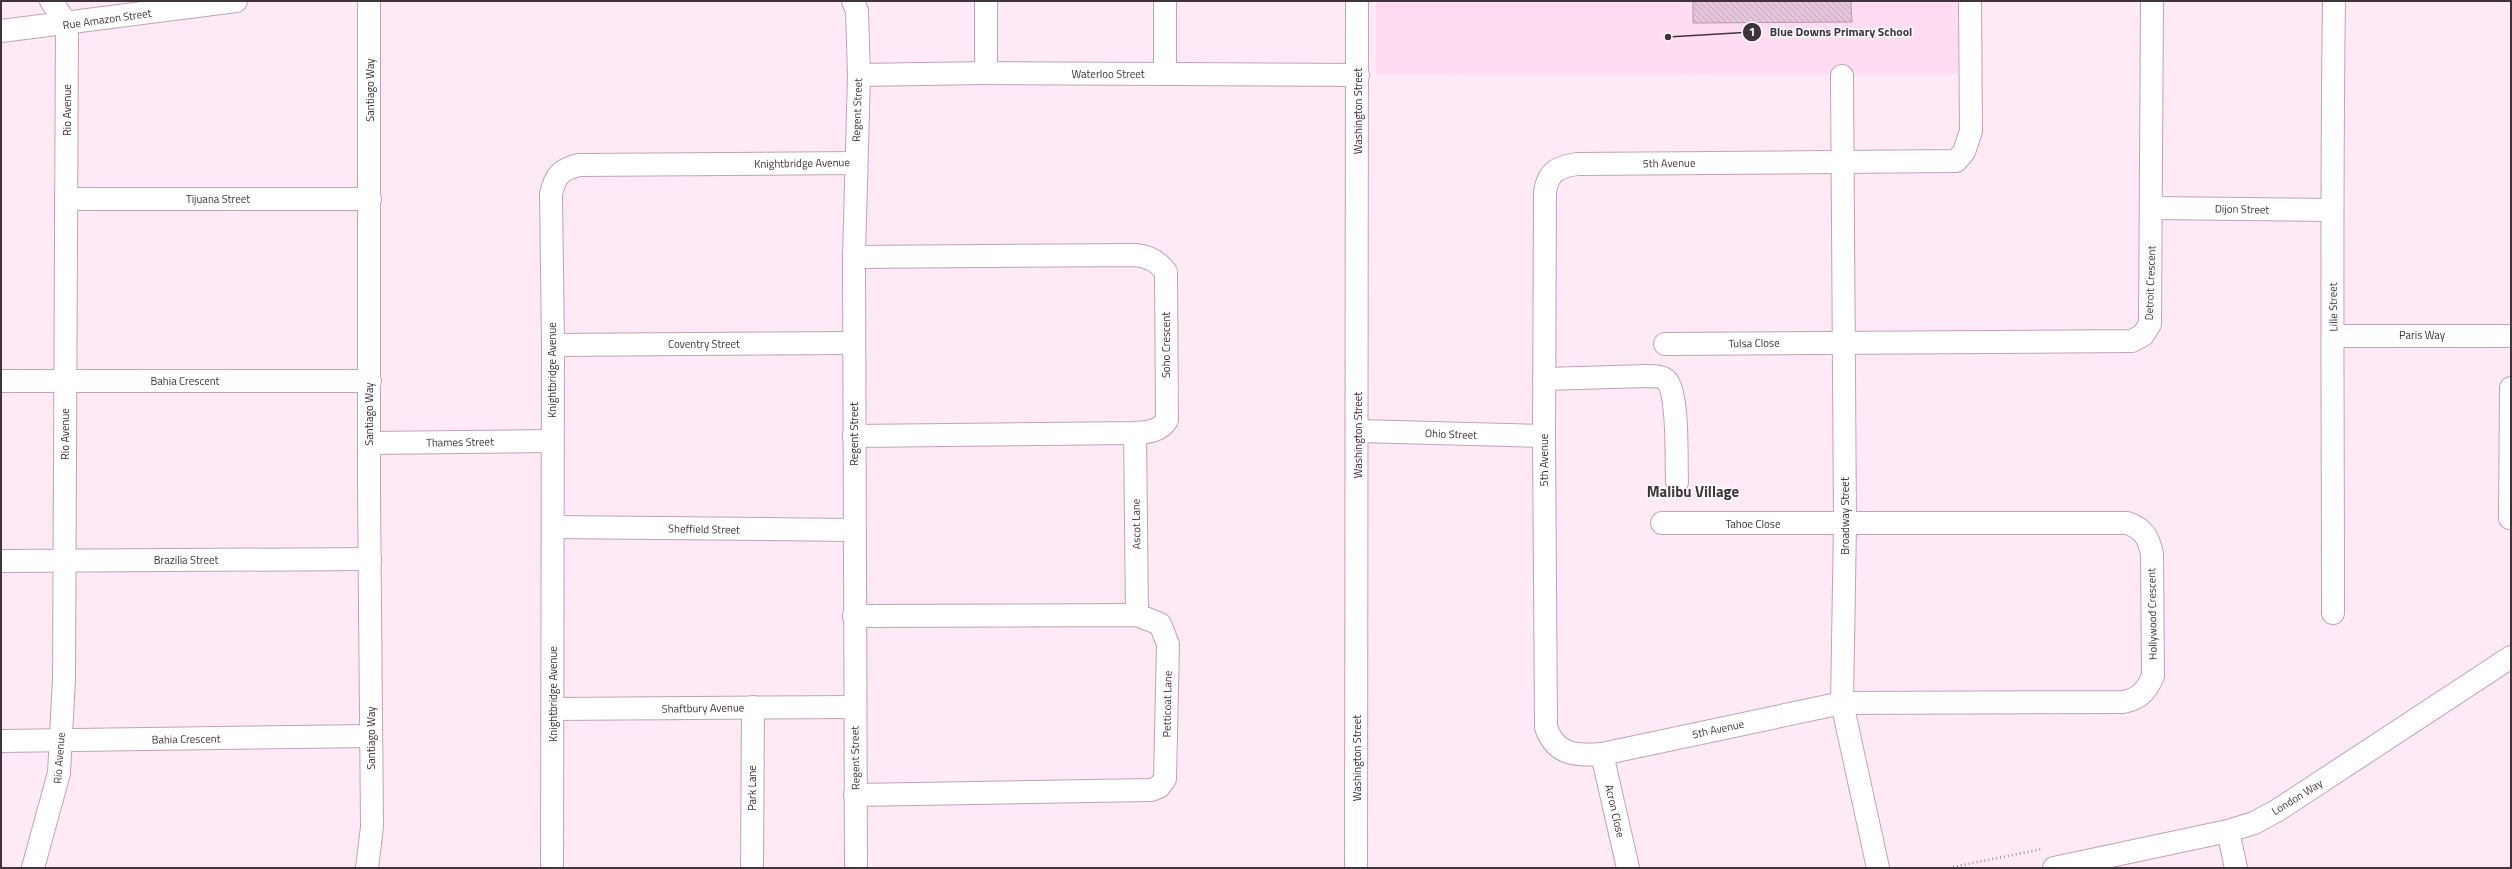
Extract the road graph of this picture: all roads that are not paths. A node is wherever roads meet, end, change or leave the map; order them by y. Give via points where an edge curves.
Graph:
1 (51, 1) edge
2 (236, 1) edge
3 (369, 1) edge
4 (853, 1) edge
5 (986, 1) edge
6 (1165, 1) edge
7 (1358, 1) edge
8 (1970, 1) edge
9 (2152, 1) edge
10 (2334, 1) edge
11 (67, 24) junction
12 (1, 31) edge
13 (986, 73) junction
14 (1165, 74) junction
15 (1358, 75) junction
16 (859, 76) junction
17 (1842, 76) dead end
18 (1844, 161) junction
19 (856, 163) junction
20 (66, 199) junction
21 (370, 199) junction
22 (2152, 208) junction
23 (2330, 210) junction
24 (854, 257) junction
25 (2334, 336) junction
26 (2511, 336) edge
27 (1843, 342) junction
28 (854, 343) junction
29 (1665, 344) dead end
30 (553, 345) junction
31 (1544, 379) junction
32 (1, 380) edge
33 (65, 380) junction
34 (370, 381) junction
35 (2511, 388) edge
36 (1358, 431) junction
37 (1135, 433) junction
38 (854, 436) junction
39 (1544, 436) junction
40 (552, 442) junction
41 (369, 443) junction
42 (1677, 482) dead end
43 (2510, 518) dead end
44 (1662, 523) dead end
45 (1845, 524) junction
46 (553, 527) junction
47 (854, 530) junction
48 (370, 559) junction
49 (1, 560) edge
50 (64, 560) junction
51 (2333, 613) dead end
52 (1137, 615) junction
53 (854, 616) junction
54 (2511, 657) edge
55 (1842, 703) junction
56 (753, 707) junction
57 (854, 708) junction
58 (553, 709) junction
59 (372, 736) junction
60 (1, 741) edge
61 (60, 742) junction
62 (1602, 754) junction
63 (856, 795) junction
64 (2228, 831) junction
65 (33, 868) edge
66 (367, 868) edge
67 (552, 868) edge
68 (752, 868) edge
69 (856, 868) edge
70 (1356, 868) edge
71 (1628, 868) edge
72 (1878, 868) edge
73 (2054, 868) edge
74 (2236, 868) edge

1 - 11 street
2 - 11 street, Rue Amazon Street
3 - 21 street, Santiago Way
4 - 16 street, Regent Street via 857,11
5 - 13 street
6 - 14 street
7 - 15 street, Washington Street
8 - 18 street via 1971,131 1961,156 1956,161
9 - 22 street, Detroit Crescent
10 - 23 street, Lille Street
11 - 12 street, Rue Amazon Street
11 - 20 street, Rio Avenue
13 - 14 street, Waterloo Street
13 - 16 street, Waterloo Street
14 - 15 street, Waterloo Street
15 - 36 street, Washington Street
16 - 19 street, Regent Street
17 - 18 street, Broadway Street
18 - 27 street, Broadway Street
18 - 31 street, 5th Avenue via 1577,164 1555,170 1548,180 1546,192
19 - 24 street, Regent Street
19 - 30 street, Knightbridge Avenue via 579,165 563,170 554,181 551,194
20 - 21 street, Tijuana Street
20 - 33 street, Rio Avenue
21 - 34 street, Santiago Way
22 - 23 street, Dijon Street
22 - 27 street, Detroit Crescent via 2150,324 2143,335 2132,341
23 - 25 street, Lille Street
24 - 28 street, Regent Street
24 - 37 street, Soho Crescent via 1135,255 1156,262 1166,272 1166,420 1154,431
25 - 26 street, Paris Way
25 - 51 street, Lille Street
27 - 29 street, Tulsa Close
27 - 45 street, Broadway Street
28 - 30 street, Coventry Street
28 - 38 street, Regent Street
30 - 40 street, Knightbridge Avenue
31 - 39 street, 5th Avenue
31 - 42 street via 1647,376 1667,380 1674,395
32 - 33 street, Bahia Crescent
33 - 34 street, Bahia Crescent
33 - 50 street, Rio Avenue
34 - 41 street, Santiago Way
35 - 43 street
36 - 39 street, Ohio Street
36 - 70 street, Washington Street
37 - 38 street, Soho Crescent
37 - 52 street, Ascot Lane
38 - 47 street, Regent Street
39 - 62 street, 5th Avenue via 1546,727 1550,740 1566,751 1580,755
40 - 41 street, Thames Street
40 - 46 street, Knightbridge Avenue
41 - 48 street, Santiago Way
44 - 45 street, Tahoe Close
45 - 55 street, Broadway Street
45 - 55 street, Hollywood Crescent via 2135,525 2147,536 2152,554 2153,676 2142,695 2123,702
46 - 47 street, Sheffield Street
46 - 58 street, Knightbridge Avenue
47 - 53 street, Regent Street
48 - 50 street, Brazilia Street
48 - 59 street, Santiago Way
49 - 50 street, Brazilia Street
50 - 61 street, Rio Avenue via 64,679
52 - 53 street, Petticoat Lane
52 - 63 street, Petticoat Lane via 1160,624 1168,644 1165,779 1159,787 1151,790
53 - 57 street, Regent Street
54 - 64 street, London Way via 2278,810 2254,823
55 - 62 street, 5th Avenue
55 - 72 street, Broadway Street
56 - 57 street, Shaftbury Avenue
56 - 58 street, Shaftbury Avenue
56 - 68 street, Park Lane
57 - 63 street, Regent Street
58 - 67 street, Knightbridge Avenue
59 - 61 street, Bahia Crescent
59 - 66 street, Santiago Way via 372,827
60 - 61 street, Bahia Crescent
61 - 65 street, Rio Avenue via 56,790
62 - 71 street, Acron Close
63 - 69 street, Regent Street
64 - 73 street, London Way
64 - 74 street

